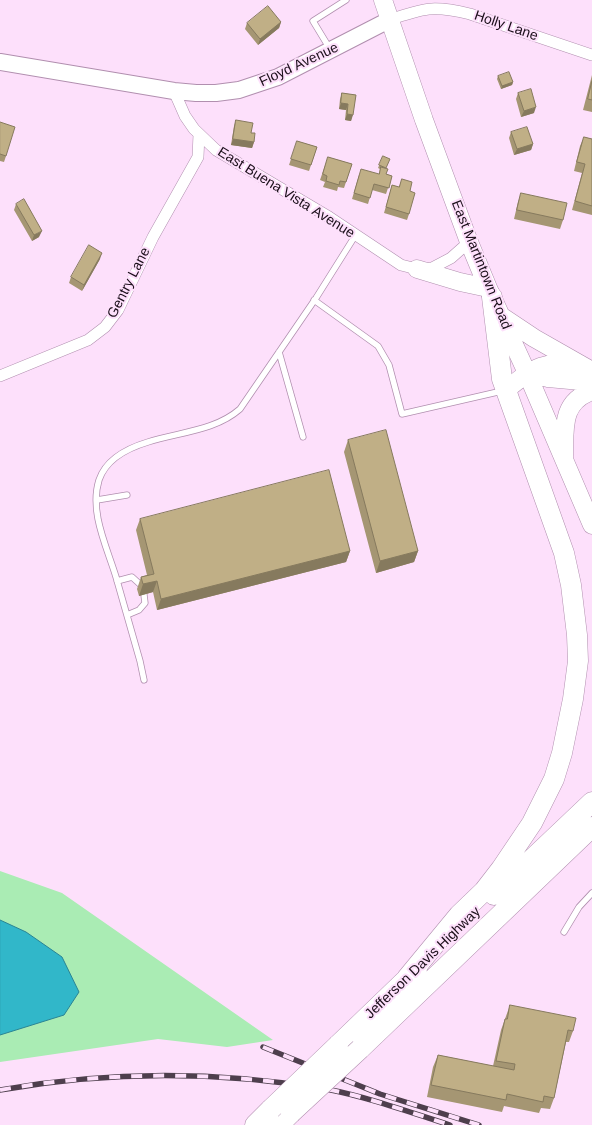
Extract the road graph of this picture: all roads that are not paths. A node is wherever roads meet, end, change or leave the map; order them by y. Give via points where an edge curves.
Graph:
1 (346, 0) edge
2 (383, 0) edge
3 (390, 20) junction
4 (332, 50) junction
5 (592, 56) edge
6 (0, 62) edge
7 (174, 91) junction
8 (199, 134) junction
9 (355, 236) junction
10 (469, 242) junction
11 (417, 269) junction
12 (490, 292) junction
13 (314, 300) junction
14 (501, 316) junction
15 (279, 352) junction
16 (592, 372) edge
17 (527, 373) junction
18 (0, 376) edge
19 (592, 382) edge
20 (506, 390) junction
21 (592, 391) edge
22 (304, 437) dead end
23 (564, 463) junction
24 (126, 495) dead end
25 (97, 500) junction
26 (588, 506) edge
27 (592, 525) edge
28 (117, 581) junction
29 (127, 615) junction
30 (144, 680) dead end
31 (592, 802) edge
32 (592, 826) edge
33 (592, 893) edge
34 (564, 932) dead end
35 (407, 978) junction
36 (280, 1116) edge
37 (255, 1125) edge

1 - 4 lane via 313,21
2 - 3 main road, East Martintown Road
3 - 4 main road, Floyd Avenue
3 - 5 street, Holly Lane via 424,8 450,9
3 - 10 main road, East Martintown Road
4 - 7 main road, Floyd Avenue via 278,77 239,90 216,93
6 - 7 main road
7 - 8 street, East Buena Vista Avenue via 185,116
8 - 9 street, East Buena Vista Avenue via 229,159 329,217
8 - 18 street, Gentry Lane via 198,157 112,319 88,340
9 - 11 street, East Buena Vista Avenue via 401,265
9 - 13 lane
10 - 11 street via 451,258 432,268
10 - 12 main road, East Martintown Road
11 - 12 main road
12 - 14 main road, East Martintown Road
12 - 20 highway
13 - 15 lane
13 - 20 lane via 378,346 389,365 402,414
14 - 16 main road
14 - 17 main road, East Martintown Road
15 - 22 lane
15 - 25 lane via 240,409 228,419 213,426 139,444 116,456 98,481
16 - 17 main road via 570,366 543,365
17 - 19 main road
17 - 20 main road
17 - 23 main road, East Martintown Road
20 - 35 highway via 564,553 577,635 574,699 554,779 532,823 502,869
21 - 23 main road via 580,397 566,416
23 - 26 main road, East Martintown Road
24 - 25 lane
25 - 28 lane via 98,521
26 - 27 main road, East Martintown Road
28 - 29 lane
28 - 29 lane via 132,577 143,587 145,603
29 - 30 lane
31 - 35 highway, Jefferson Davis Highway
32 - 36 highway, Jefferson Davis Highway, bridge via 360,1049
33 - 34 lane
35 - 36 highway, Jefferson Davis Highway, bridge via 338,1044
36 - 37 highway, Jefferson Davis Highway

